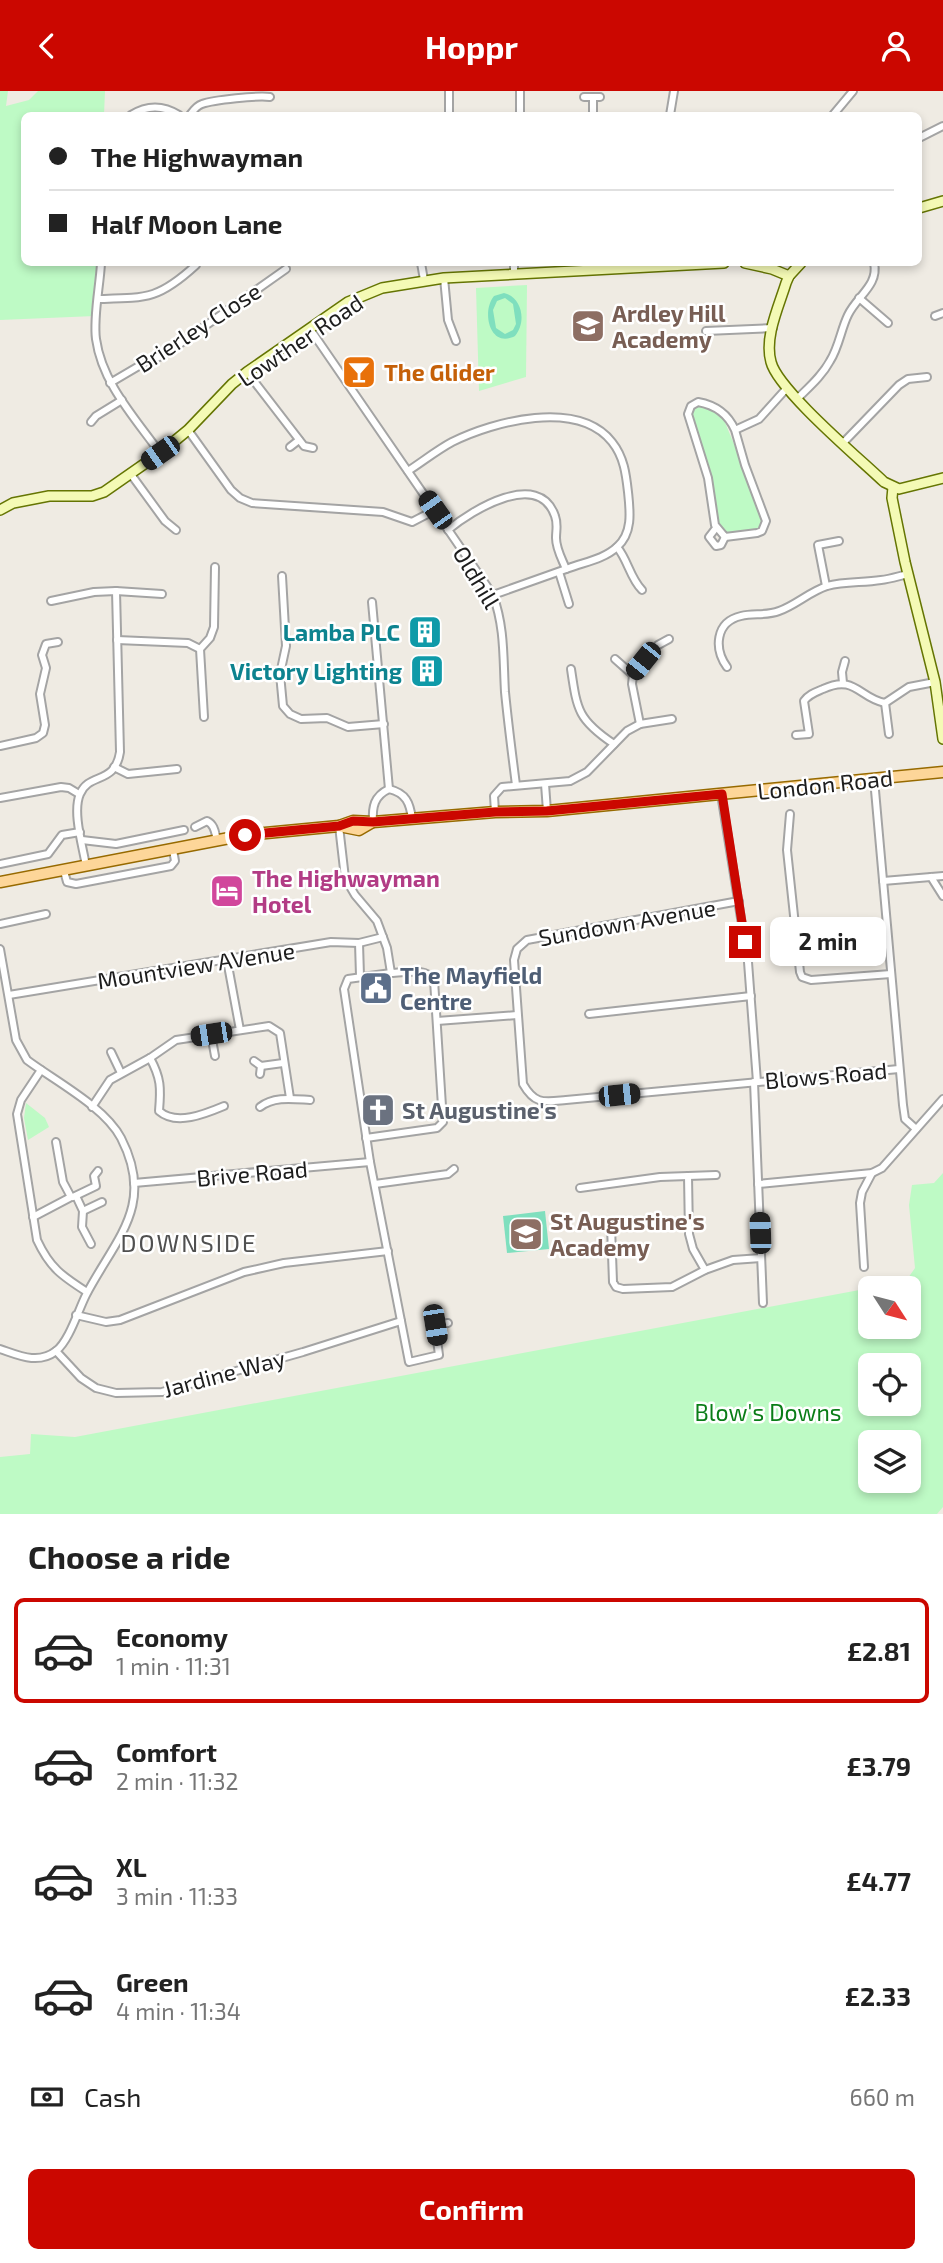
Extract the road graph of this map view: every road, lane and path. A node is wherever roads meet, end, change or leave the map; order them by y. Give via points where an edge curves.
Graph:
1 (449, 91) edge
2 (520, 91) edge
3 (674, 91) edge
4 (853, 91) edge
5 (270, 97) dead end
6 (584, 97) dead end
7 (136, 112) edge
8 (171, 112) edge
9 (192, 112) edge
10 (449, 112) edge
11 (520, 112) edge
12 (594, 112) edge
13 (670, 112) edge
14 (836, 112) edge
15 (943, 126) edge
16 (922, 136) edge
17 (943, 201) edge
18 (922, 207) edge
19 (102, 266) edge
20 (195, 266) edge
21 (422, 266) edge
22 (514, 266) edge
23 (647, 266) edge
24 (758, 266) edge
25 (798, 266) edge
26 (875, 266) edge
27 (286, 269) dead end
28 (514, 274) junction
29 (789, 276) junction
30 (443, 278) junction
31 (424, 280) junction
32 (859, 298) junction
33 (99, 299) junction
34 (943, 313) edge
35 (935, 316) dead end
36 (888, 323) dead end
37 (773, 328) junction
38 (310, 329) junction
39 (706, 331) dead end
40 (456, 341) dead end
41 (247, 372) junction
42 (927, 377) dead end
43 (110, 383) junction
44 (786, 389) junction
45 (797, 398) junction
46 (122, 400) junction
47 (91, 422) dead end
48 (188, 430) junction
49 (735, 430) junction
50 (299, 440) junction
51 (843, 443) junction
52 (290, 447) dead end
53 (313, 448) dead end
54 (160, 453) junction
55 (408, 471) junction
56 (130, 473) junction
57 (943, 478) edge
58 (892, 487) junction
59 (0, 510) edge
60 (435, 510) junction
61 (716, 528) junction
62 (176, 530) dead end
63 (448, 530) junction
64 (725, 537) junction
65 (839, 541) dead end
66 (617, 547) junction
67 (215, 567) dead end
68 (562, 570) junction
69 (908, 574) junction
70 (282, 576) dead end
71 (826, 586) junction
72 (642, 590) dead end
73 (116, 591) junction
74 (162, 593) dead end
75 (494, 595) junction
76 (51, 601) dead end
77 (372, 602) dead end
78 (569, 604) dead end
79 (780, 611) junction
80 (783, 619) dead end
81 (669, 639) dead end
82 (117, 640) junction
83 (58, 642) dead end
84 (200, 649) junction
85 (615, 659) dead end
86 (845, 661) dead end
87 (727, 667) dead end
88 (570, 669) dead end
89 (633, 675) junction
90 (935, 682) junction
91 (843, 683) junction
92 (885, 703) junction
93 (204, 717) dead end
94 (672, 719) dead end
95 (384, 724) junction
96 (640, 724) junction
97 (889, 734) dead end
98 (796, 735) dead end
99 (943, 739) edge
100 (614, 744) junction
101 (0, 746) edge
102 (114, 768) junction
103 (177, 769) dead end
104 (943, 772) edge
105 (874, 779) junction
106 (545, 784) junction
107 (516, 785) junction
108 (389, 789) junction
109 (79, 794) junction
110 (722, 794) junction
111 (0, 798) edge
112 (547, 811) junction
113 (495, 812) junction
114 (790, 814) dead end
115 (412, 819) junction
116 (373, 822) junction
117 (339, 826) junction
118 (195, 827) dead end
119 (184, 830) dead end
120 (80, 832) junction
121 (82, 840) junction
122 (217, 840) junction
123 (173, 850) junction
124 (0, 864) edge
125 (86, 866) junction
126 (64, 871) junction
127 (943, 876) edge
128 (931, 877) junction
129 (883, 881) junction
130 (0, 882) edge
131 (943, 896) edge
132 (739, 901) junction
133 (46, 914) dead end
134 (0, 924) edge
135 (383, 937) junction
136 (359, 943) junction
137 (0, 949) edge
138 (228, 960) junction
139 (391, 973) junction
140 (891, 974) junction
141 (360, 976) junction
142 (9, 995) junction
143 (751, 996) junction
144 (589, 1014) dead end
145 (517, 1015) junction
146 (437, 1021) junction
147 (240, 1030) junction
148 (211, 1034) junction
149 (111, 1052) dead end
150 (215, 1056) dead end
151 (150, 1058) junction
152 (254, 1061) dead end
153 (284, 1063) junction
154 (261, 1066) junction
155 (899, 1069) junction
156 (41, 1070) junction
157 (121, 1073) junction
158 (260, 1074) dead end
159 (755, 1082) junction
160 (290, 1098) junction
161 (943, 1099) edge
162 (310, 1100) dead end
163 (224, 1106) dead end
164 (92, 1107) junction
165 (260, 1107) dead end
166 (159, 1111) junction
167 (150, 1113) dead end
168 (206, 1114) junction
169 (209, 1123) dead end
170 (916, 1129) junction
171 (366, 1138) junction
172 (55, 1142) dead end
173 (370, 1162) junction
174 (454, 1169) dead end
175 (98, 1171) dead end
176 (872, 1173) junction
177 (716, 1175) dead end
178 (688, 1176) junction
179 (134, 1183) junction
180 (375, 1184) junction
181 (758, 1184) junction
182 (580, 1188) dead end
183 (73, 1196) junction
184 (102, 1202) dead end
185 (83, 1211) junction
186 (33, 1217) junction
187 (611, 1226) dead end
188 (91, 1244) dead end
189 (388, 1251) junction
190 (761, 1258) junction
191 (864, 1267) dead end
192 (705, 1270) junction
193 (88, 1292) junction
194 (763, 1303) dead end
195 (76, 1315) junction
196 (401, 1321) junction
197 (448, 1323) dead end
198 (0, 1349) edge
199 (56, 1351) junction

1 - 10 street
2 - 11 street
3 - 13 street
4 - 14 street
5 - 9 street via 203,104
6 - 12 street via 597,97
7 - 8 street via 158,107
15 - 16 street
17 - 18 street
19 - 33 street
20 - 33 street via 161,292 143,298
21 - 31 street
22 - 28 street
23 - 28 street, Lowther Road
24 - 29 street
25 - 29 street
26 - 32 street via 874,280
27 - 43 street, Brierley Close via 164,355
28 - 30 street, Lowther Road
29 - 37 street
30 - 31 street, Lowther Road
30 - 40 street via 448,320
31 - 38 street, Lowther Road via 382,288 348,302
32 - 36 street
32 - 45 street via 832,359
33 - 43 street via 95,336
34 - 35 street
37 - 39 street
37 - 44 street via 771,363
38 - 41 street, Lowther Road
38 - 55 street, Oldhill
41 - 48 street, Lowther Road
41 - 50 street
42 - 51 street via 899,385
43 - 46 street
44 - 45 street
44 - 49 street via 759,419
45 - 51 street
46 - 47 street
46 - 54 street
48 - 54 street, Lowther Road
48 - 60 street via 231,490 253,503 383,512 412,521
49 - 61 street via 717,408 698,402 691,406 688,414 708,478
49 - 64 street via 766,521 757,533
50 - 52 street
50 - 53 street
51 - 58 street
54 - 56 street, Lowther Road
55 - 60 street, Oldhill
55 - 66 street via 451,442 483,429 513,420 578,420 612,442 625,466 631,511 629,528
56 - 59 street, Lowther Road via 92,496 49,496
56 - 62 street
57 - 58 street
58 - 69 street
60 - 63 street, Oldhill
61 - 64 street
61 - 64 street via 709,537 716,546 722,545
63 - 68 street via 510,496 537,495 548,502 556,517
63 - 75 street, Oldhill
65 - 71 street via 818,545
66 - 68 street via 607,555
66 - 72 street
67 - 84 street via 214,627
68 - 75 street
68 - 78 street
69 - 71 street
69 - 90 street
70 - 95 street via 283,706 300,719 327,718 348,727
71 - 79 street
73 - 74 street
73 - 76 street
73 - 82 street
75 - 107 street, Oldhill via 504,639
77 - 95 street
79 - 80 street
79 - 87 street via 741,615 729,621 717,644
81 - 89 street via 658,645
82 - 84 street via 188,643
82 - 102 street via 120,752
83 - 101 street via 46,644 42,655 46,668 40,694 43,733
84 - 93 street
85 - 89 street
86 - 91 street
88 - 100 street via 579,713
89 - 96 street
90 - 92 street via 909,687
90 - 99 street
91 - 92 street
91 - 98 street via 809,695 804,701 809,734
92 - 97 street
94 - 96 street
95 - 108 street
96 - 100 street
100 - 106 street via 587,772 570,781
102 - 103 street via 128,774
102 - 109 street
104 - 105 main road, London Road
105 - 110 main road, London Road
105 - 129 street
106 - 107 street
106 - 112 street
107 - 113 street via 502,787 494,796
108 - 115 street via 408,800
108 - 116 street via 374,801
109 - 111 street via 61,787
109 - 120 street
110 - 112 main road, London Road
110 - 132 street
112 - 113 main road, London Road
113 - 115 main road, London Road
114 - 140 street via 787,851 802,977
115 - 116 main road, London Road
116 - 117 main road, London Road via 359,830
117 - 122 main road, London Road
117 - 135 street via 345,878 377,921
118 - 122 street via 210,822
119 - 121 street via 116,845
120 - 121 street
120 - 124 street via 62,835 48,854
121 - 125 street
122 - 123 main road, London Road
123 - 125 main road, London Road
123 - 126 street via 171,866 76,884 67,882
125 - 126 main road, London Road
126 - 130 main road, London Road
127 - 128 street
128 - 129 street
128 - 131 street
129 - 140 street
132 - 143 street
132 - 145 street, Sundown Avenue via 527,940 514,960
133 - 134 street
135 - 136 street, Mountview AVenue
135 - 139 street
136 - 138 street, Mountview AVenue via 331,942
136 - 141 street
137 - 142 street
138 - 142 street, Mountview AVenue
138 - 147 street
139 - 141 street
139 - 146 street via 423,972 435,980
140 - 155 street
141 - 171 street via 348,979 344,989
142 - 156 street via 19,1048
143 - 144 street
143 - 159 street
145 - 146 street
145 - 159 street, Sundown Avenue via 523,1084 530,1096 542,1102
146 - 171 street via 443,1122 437,1128
147 - 148 street
147 - 153 street via 275,1028 280,1033
148 - 150 street
148 - 151 street via 176,1040
149 - 157 street
151 - 157 street
151 - 166 street via 159,1074
152 - 154 street
153 - 154 street
153 - 160 street
154 - 158 street
155 - 159 street, Blows Road
155 - 170 street via 905,1119
156 - 164 street
156 - 186 street via 21,1100 18,1114
157 - 164 street via 110,1080
159 - 181 street
160 - 162 street
160 - 165 street via 267,1101
161 - 170 street
163 - 168 street
164 - 179 street via 121,1137
166 - 167 street
166 - 168 street via 175,1119
168 - 169 street
170 - 176 street via 882,1168
171 - 173 street
172 - 183 street via 63,1182
173 - 179 street, Brive Road
173 - 180 street
174 - 180 street via 447,1174
175 - 183 street via 93,1175 96,1186
176 - 181 street
176 - 191 street via 860,1203
177 - 178 street
178 - 182 street
178 - 192 street via 690,1234
179 - 193 street via 126,1227
180 - 189 street
181 - 190 street
183 - 185 street
183 - 186 street
184 - 185 street
185 - 188 street via 82,1227
186 - 193 street via 45,1258 59,1274
187 - 192 street via 616,1287 672,1287
189 - 195 street via 244,1272 113,1321
189 - 196 street
190 - 192 street via 733,1260
190 - 194 street
193 - 195 street
195 - 199 street
196 - 197 street via 410,1362 439,1355 435,1325
196 - 199 street, Jardine Way via 162,1392 96,1388
198 - 199 street via 33,1359

